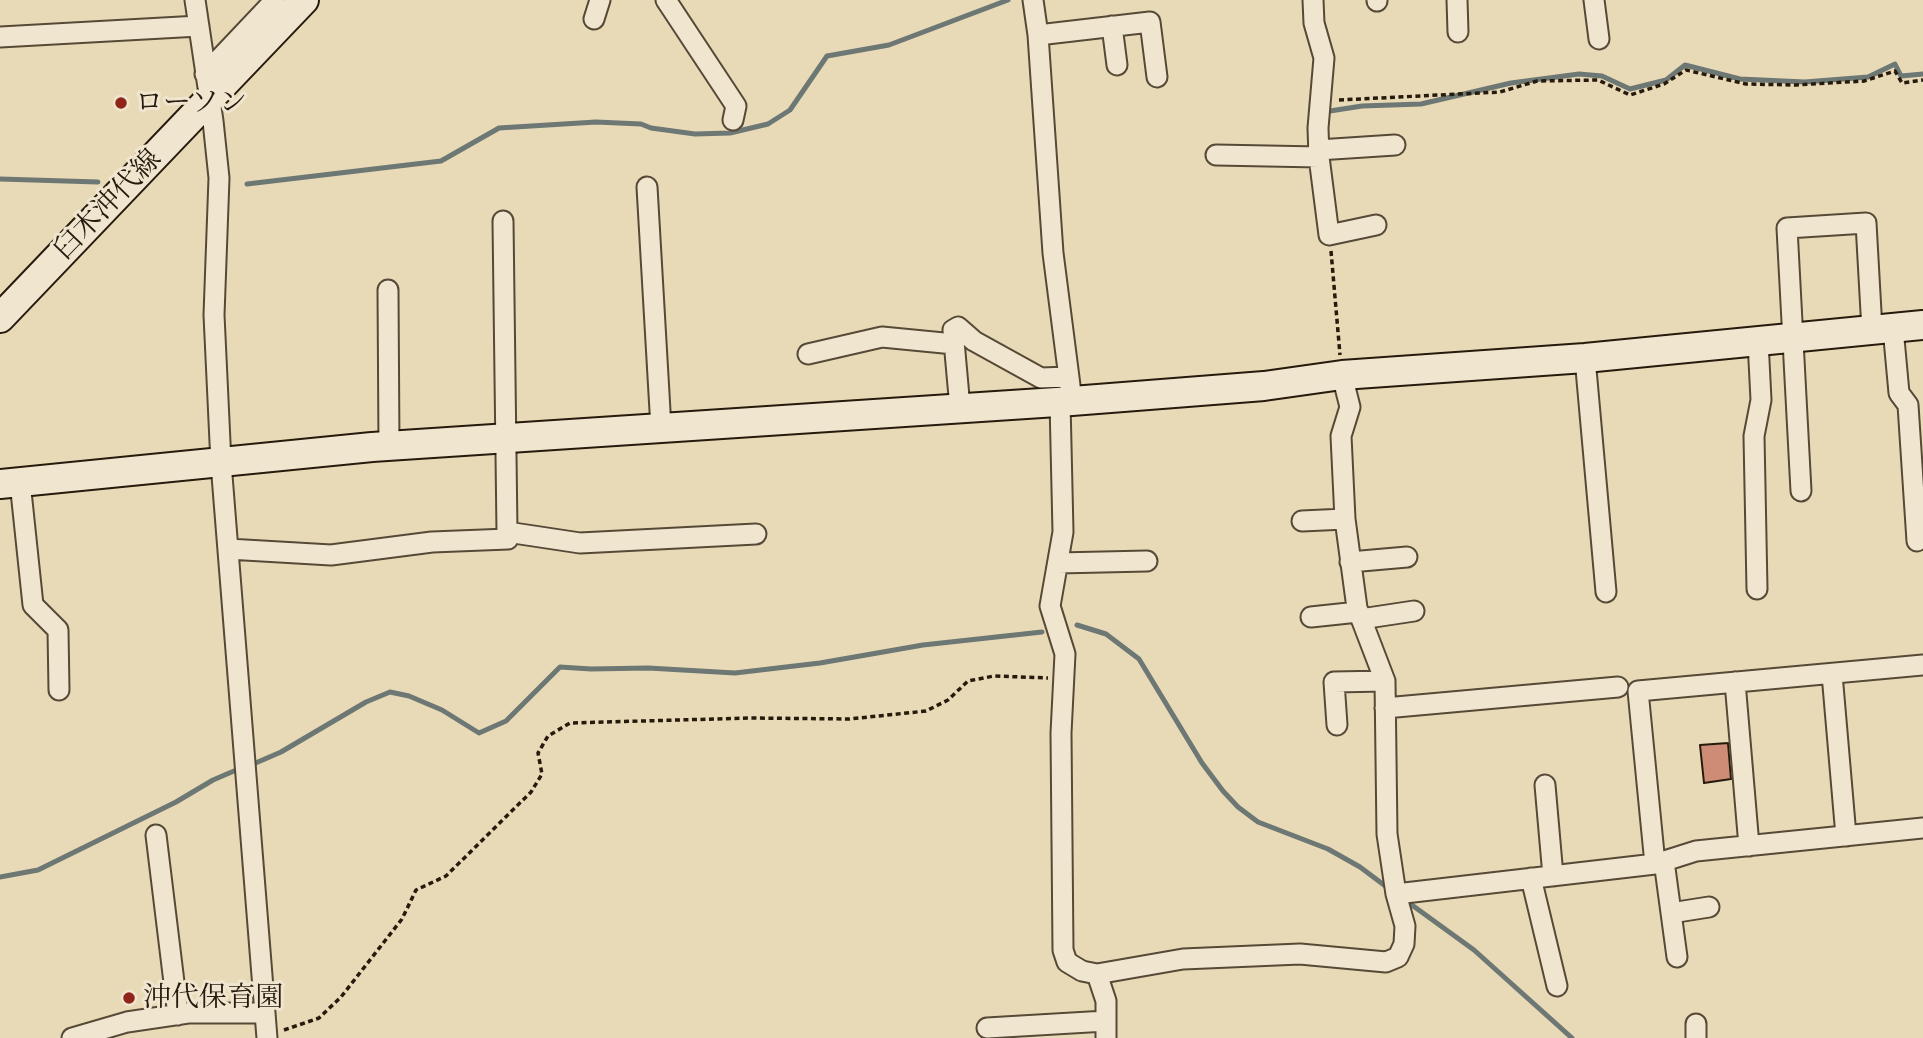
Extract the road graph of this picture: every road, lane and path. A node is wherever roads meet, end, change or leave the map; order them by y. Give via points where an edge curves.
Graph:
1 (195, 0) edge
2 (275, 0) edge
3 (304, 0) edge
4 (666, 0) edge
5 (1033, 0) edge
6 (1312, 0) edge
7 (1457, 0) edge
8 (1594, 0) edge
9 (198, 26) junction
10 (1112, 26) junction
11 (1458, 32) dead end
12 (1038, 35) junction
13 (0, 37) edge
14 (1599, 39) dead end
15 (1117, 65) dead end
16 (1157, 77) dead end
17 (1923, 80) edge
18 (207, 87) junction
19 (1321, 101) junction
20 (733, 120) dead end
21 (1395, 145) dead end
22 (1319, 154) junction
23 (1216, 155) dead end
24 (647, 187) dead end
25 (503, 221) dead end
26 (1376, 225) dead end
27 (1330, 238) dead end
28 (388, 290) dead end
29 (0, 318) edge
30 (1923, 325) edge
31 (1883, 329) junction
32 (1793, 338) junction
33 (1758, 341) junction
34 (954, 344) junction
35 (808, 354) dead end
36 (1585, 358) junction
37 (1342, 375) junction
38 (1067, 393) junction
39 (960, 408) junction
40 (661, 428) junction
41 (505, 438) junction
42 (389, 446) junction
43 (221, 463) junction
44 (10, 483) edge
45 (1801, 491) dead end
46 (1345, 519) junction
47 (1302, 521) dead end
48 (507, 531) junction
49 (756, 534) dead end
50 (1917, 541) dead end
51 (228, 549) junction
52 (1407, 557) dead end
53 (1147, 561) dead end
54 (1350, 562) junction
55 (1058, 563) junction
56 (1757, 589) dead end
57 (1606, 592) dead end
58 (1414, 611) dead end
59 (1360, 615) junction
60 (1311, 617) dead end
61 (1923, 665) edge
62 (1832, 674) junction
63 (1064, 678) junction
64 (1385, 681) junction
65 (1735, 682) junction
66 (1618, 687) dead end
67 (59, 690) dead end
68 (1385, 708) junction
69 (1337, 725) dead end
70 (1545, 785) dead end
71 (1923, 828) edge
72 (156, 835) dead end
73 (1846, 836) junction
74 (1749, 846) junction
75 (1660, 862) junction
76 (1553, 876) junction
77 (1531, 878) junction
78 (1396, 894) junction
79 (1709, 907) dead end
80 (1671, 913) junction
81 (1677, 957) dead end
82 (1097, 974) junction
83 (1557, 986) dead end
84 (265, 1013) junction
85 (178, 1015) junction
86 (987, 1028) dead end
87 (1106, 1030) edge
88 (267, 1037) edge
89 (72, 1038) edge

1 - 9 street
2 - 18 street
3 - 18 street, 臼木沖代線
4 - 20 street via 736,106
5 - 12 street
6 - 19 street via 1324,58
7 - 11 street
8 - 14 street
9 - 13 street
9 - 18 street
10 - 12 street
10 - 15 street
10 - 16 street via 1150,22
12 - 38 street
17 - 19 path via 1902,83 1895,71 1864,81 1746,84 1686,70 1664,84 1630,95 1598,80 1537,81 1500,92
18 - 29 street, 臼木沖代線
18 - 43 street via 219,178 214,315
19 - 22 street
21 - 22 street
22 - 23 street
22 - 26 street via 1329,235
24 - 40 street
25 - 41 street
27 - 37 path
28 - 42 street
30 - 31 street
31 - 32 street
31 - 32 street via 1866,223 1787,228
31 - 50 street via 1899,393 1908,405
32 - 33 street
32 - 45 street
33 - 36 street
33 - 56 street via 1761,400 1754,436
34 - 35 street via 882,337
34 - 38 street via 953,330 958,327 974,341
34 - 39 street
36 - 37 street
36 - 57 street
37 - 38 street via 1264,386
37 - 46 street via 1350,407 1341,436
38 - 39 street
38 - 55 street
39 - 40 street
40 - 41 street
41 - 42 street
41 - 48 street
42 - 43 street
43 - 44 street
43 - 51 street
44 - 67 street via 33,605 58,629
46 - 47 street
46 - 54 street
48 - 49 street via 580,543
48 - 51 street via 508,539 432,542 331,555
51 - 84 street
52 - 54 street
53 - 55 street
54 - 59 street
55 - 63 street via 1050,606 1065,654
58 - 59 street
59 - 60 street
59 - 64 street
61 - 62 street
62 - 65 street
62 - 73 street
63 - 82 street via 1063,950 1068,962
63 - 88 path via 995,676 968,681 948,700 926,711 849,719 570,723 548,736 538,753 542,774 530,792 446,876 416,890 402,919 341,997 319,1018
64 - 68 street
64 - 69 street via 1334,682
65 - 74 street
65 - 75 street via 1638,691
66 - 68 street
68 - 78 street via 1387,834
70 - 76 street
71 - 73 street
72 - 85 street
73 - 74 street
74 - 75 street via 1696,851
75 - 76 street
75 - 80 street
76 - 77 street
77 - 78 street
77 - 83 street
78 - 82 street via 1405,926 1404,944 1398,957 1386,962 1300,954 1182,959
79 - 80 street
80 - 81 street
82 - 87 street via 1106,1001
84 - 85 street
84 - 88 street
85 - 89 street via 127,1022
86 - 87 street

